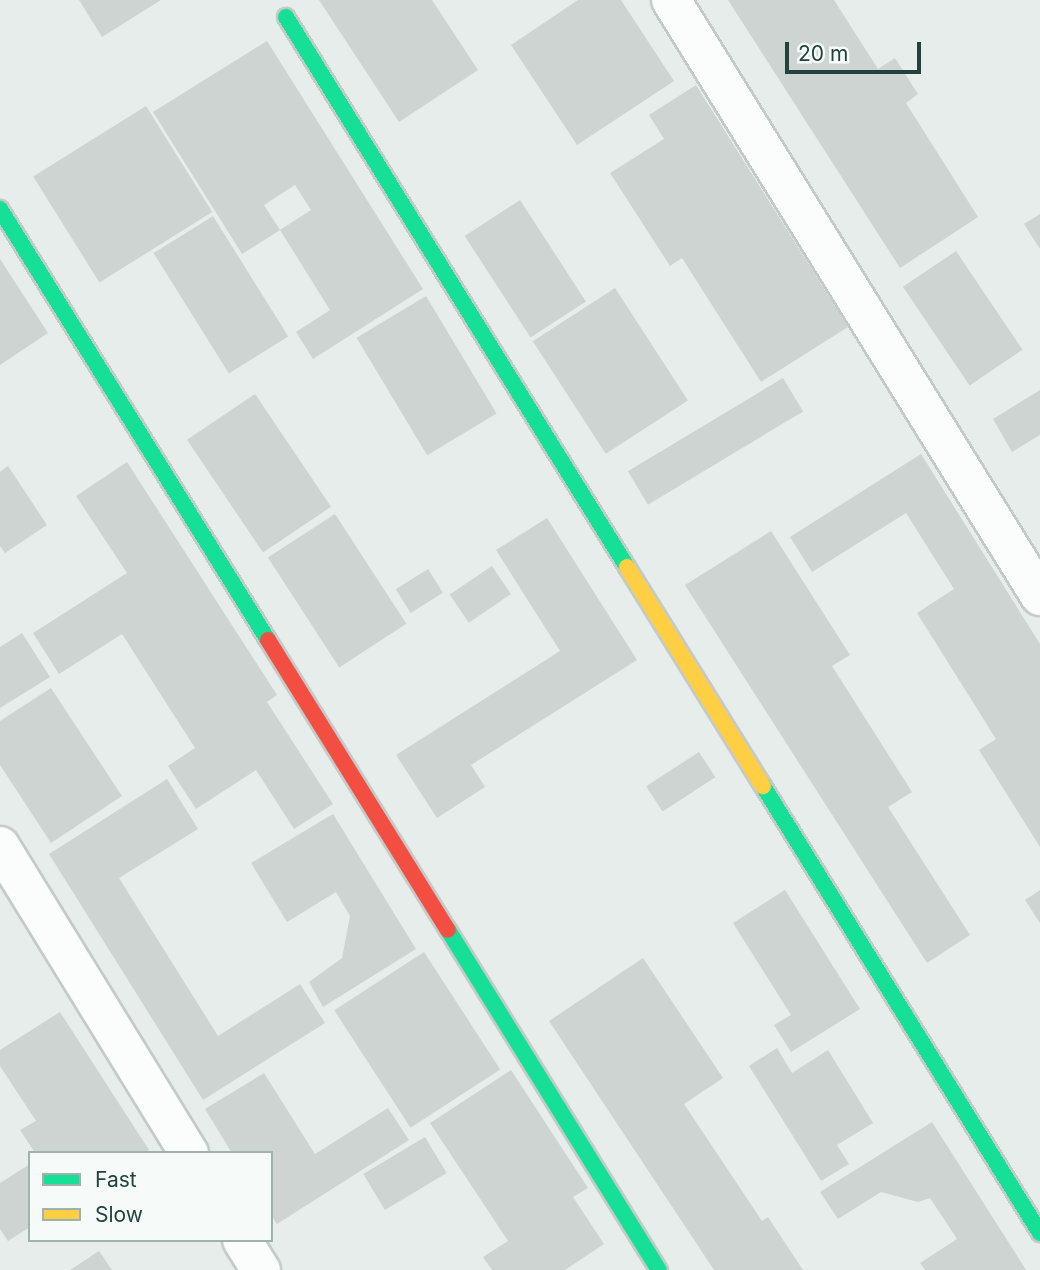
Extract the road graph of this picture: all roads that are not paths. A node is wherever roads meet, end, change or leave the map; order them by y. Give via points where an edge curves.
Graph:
1 (671, 0) edge
2 (286, 17) dead end
3 (0, 209) edge
4 (1040, 596) edge
5 (0, 846) edge
6 (188, 1151) edge
7 (1040, 1233) edge
8 (243, 1242) edge
9 (261, 1270) edge
10 (659, 1270) edge

1 - 4 street
2 - 7 street
3 - 10 street
5 - 6 street
8 - 9 street

